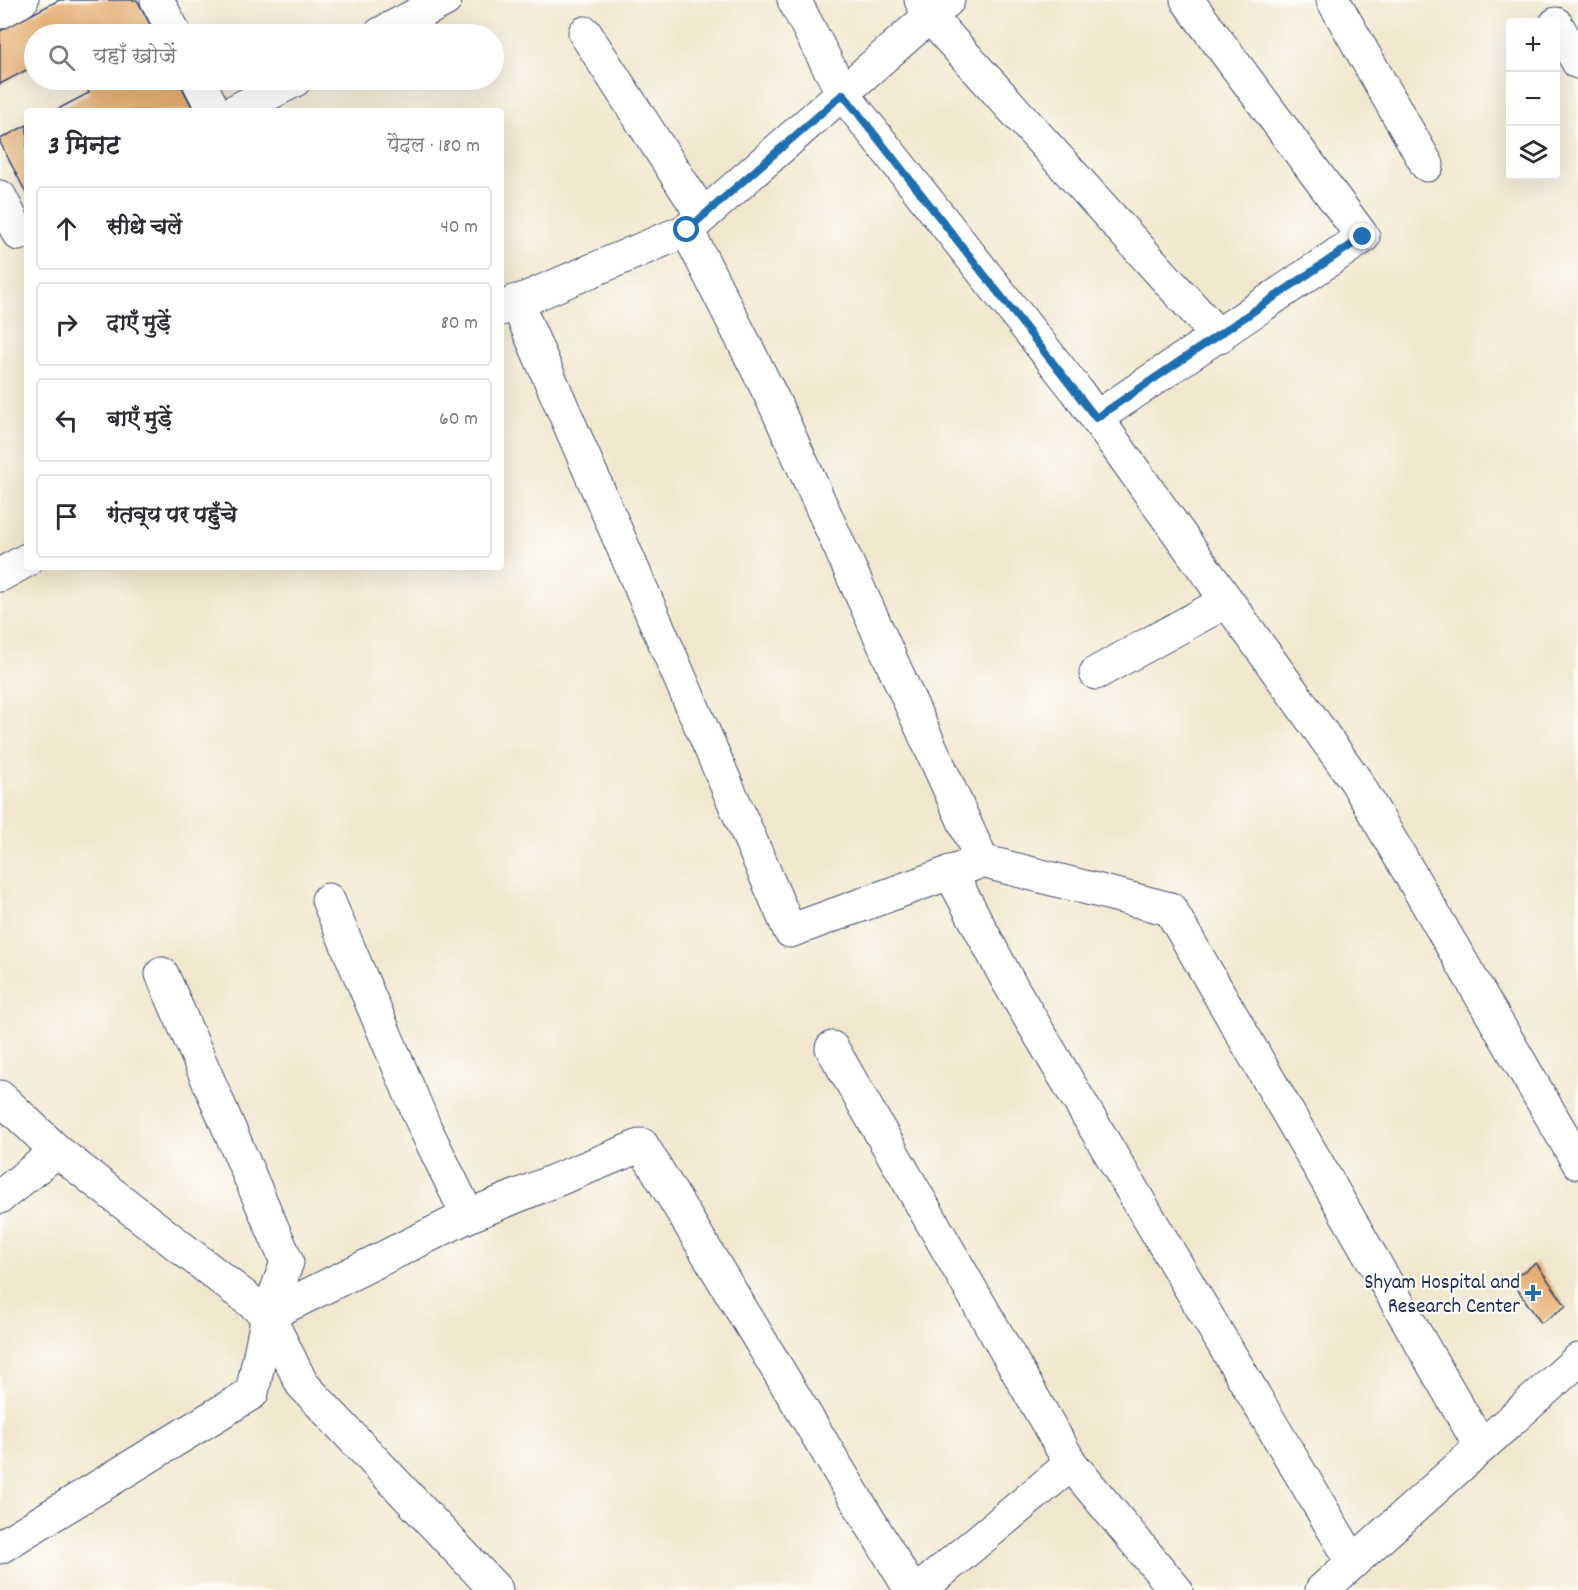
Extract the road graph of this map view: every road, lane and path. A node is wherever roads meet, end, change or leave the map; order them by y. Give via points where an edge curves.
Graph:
1 (22, 0) edge
2 (157, 0) edge
3 (445, 0) edge
4 (794, 0) edge
5 (1187, 0) edge
6 (1333, 0) edge
7 (1541, 0) edge
8 (933, 6) edge
9 (0, 12) edge
10 (1552, 18) edge
11 (170, 24) edge
12 (399, 24) edge
13 (1560, 31) edge
14 (585, 33) dead end
15 (1578, 62) edge
16 (203, 90) edge
17 (276, 90) edge
18 (843, 94) junction
19 (212, 108) edge
20 (241, 108) edge
21 (1427, 165) dead end
22 (0, 197) edge
23 (695, 223) junction
24 (15, 235) edge
25 (509, 305) edge
26 (1219, 337) junction
27 (1096, 418) junction
28 (24, 562) edge
29 (0, 575) edge
30 (1227, 601) junction
31 (1096, 673) dead end
32 (982, 861) junction
33 (950, 872) junction
34 (328, 900) dead end
35 (162, 974) dead end
36 (832, 1048) dead end
37 (0, 1097) edge
38 (57, 1150) junction
39 (1578, 1162) edge
40 (0, 1197) edge
41 (468, 1216) junction
42 (268, 1315) junction
43 (1578, 1360) edge
44 (1481, 1447) junction
45 (1071, 1464) junction
46 (0, 1547) edge
47 (1353, 1562) junction
48 (496, 1590) edge
49 (911, 1590) edge
50 (920, 1590) edge
51 (1176, 1590) edge
52 (1322, 1590) edge

1 - 9 street
2 - 11 street
3 - 12 street
4 - 18 street
5 - 26 street via 1363,237
6 - 21 street
7 - 10 street
8 - 18 street
8 - 26 street
13 - 15 street
14 - 23 street
16 - 19 street
17 - 20 street
18 - 23 street
18 - 27 street
22 - 24 street
23 - 25 street
23 - 32 street
25 - 33 street via 790,932
26 - 27 street
27 - 30 street
28 - 29 street
30 - 31 street
30 - 39 street via 1356,781
32 - 33 street
32 - 44 street via 1170,909
33 - 47 street via 1008,981
34 - 41 street via 424,1128
35 - 42 street via 287,1262
36 - 45 street
37 - 38 street
38 - 40 street
38 - 42 street
41 - 42 street
41 - 49 street via 642,1145
42 - 46 street via 252,1393
42 - 48 street via 302,1384
43 - 44 street
44 - 47 street
45 - 50 street
45 - 51 street
47 - 52 street

